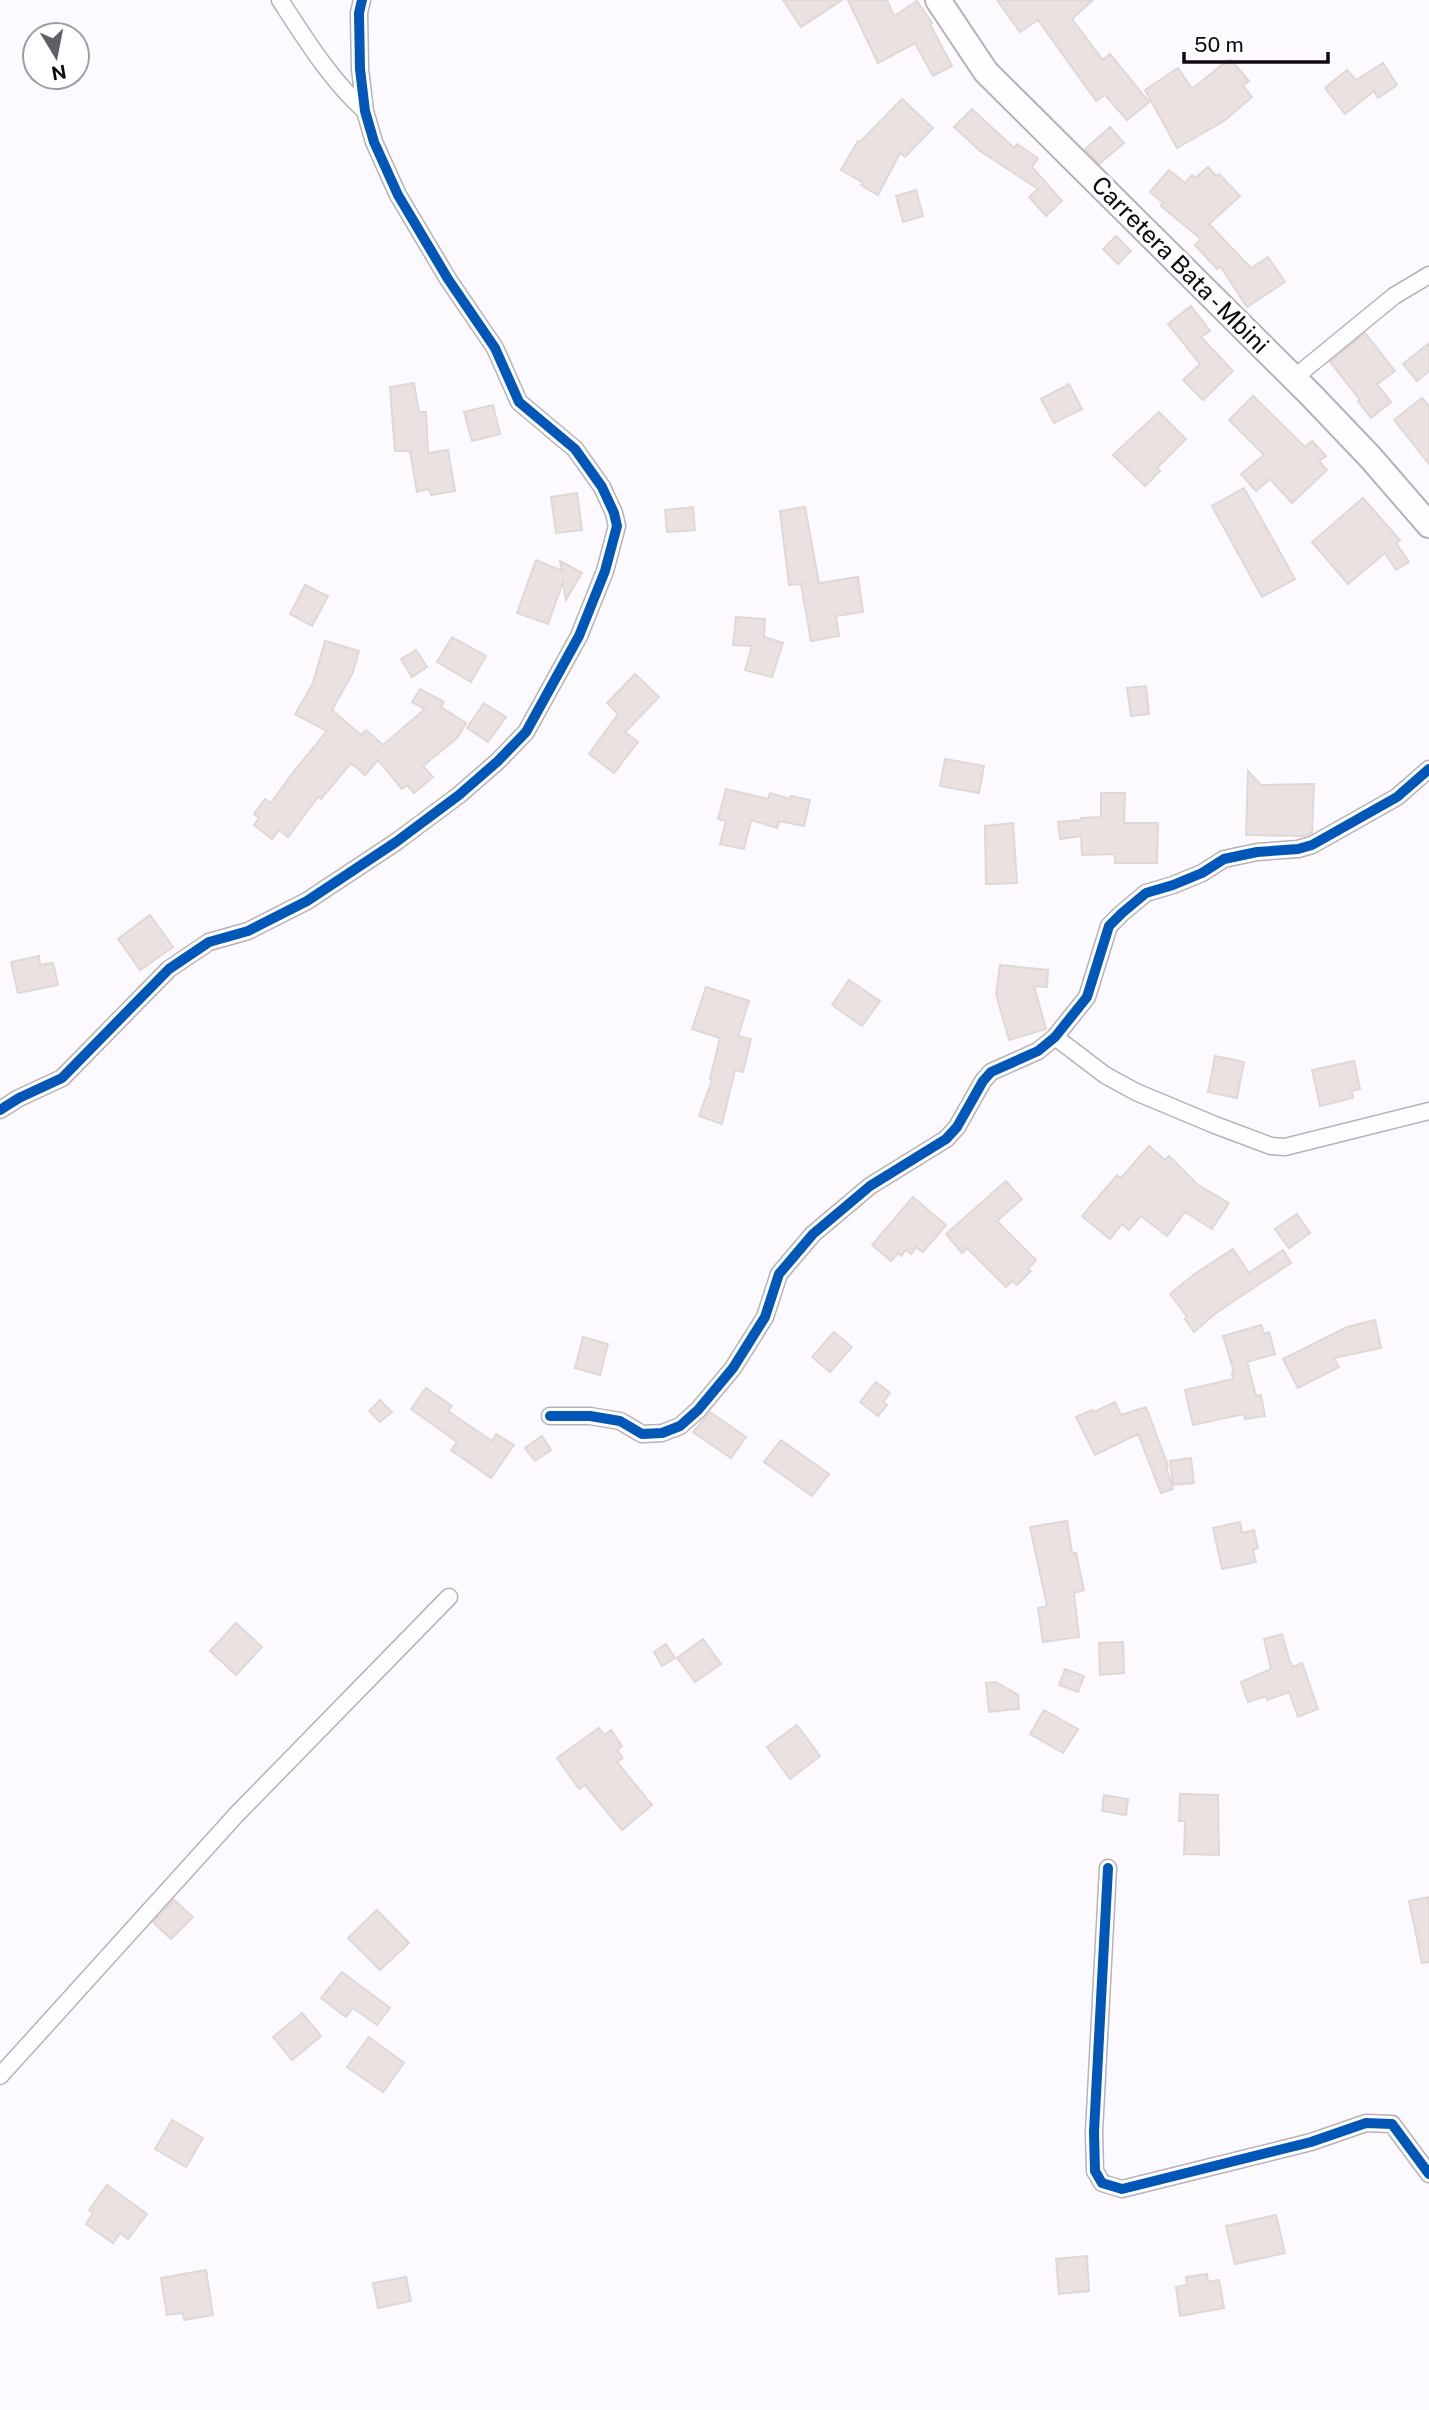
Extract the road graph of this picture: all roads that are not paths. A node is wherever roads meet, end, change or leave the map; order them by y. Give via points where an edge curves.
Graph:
1 (280, 0) edge
2 (362, 0) edge
3 (938, 0) edge
4 (365, 111) junction
5 (1429, 275) edge
6 (1294, 378) junction
7 (1429, 525) edge
8 (1429, 769) edge
9 (1055, 1037) junction
10 (0, 1110) edge
11 (1429, 1111) edge
12 (550, 1416) dead end
13 (449, 1597) dead end
14 (1108, 1868) dead end
15 (0, 2076) edge
16 (1429, 2174) edge

1 - 4 street via 343,92
2 - 4 street via 359,56
3 - 6 main road, Carretera Bata - Mbini via 986,72
4 - 10 street via 398,195 495,348 519,402 575,449 602,487 617,526 605,571 579,636 526,732 498,761 396,842 307,901 248,931 209,942 179,962 62,1078
5 - 6 street via 1394,296
6 - 7 main road, Carretera Bata - Mbini
8 - 9 street via 1398,797 1312,845 1224,859 1202,873 1146,893 1109,926 1087,997
9 - 11 street via 1105,1076 1136,1092 1271,1146 1285,1147
9 - 12 street via 1038,1051 991,1072 946,1139 870,1186 813,1234 779,1274 765,1317 733,1368 680,1426 642,1434 610,1419
13 - 15 street via 236,1815
14 - 16 street via 1094,2133 1095,2171 1102,2183 1122,2189 1311,2142 1366,2123 1392,2124

